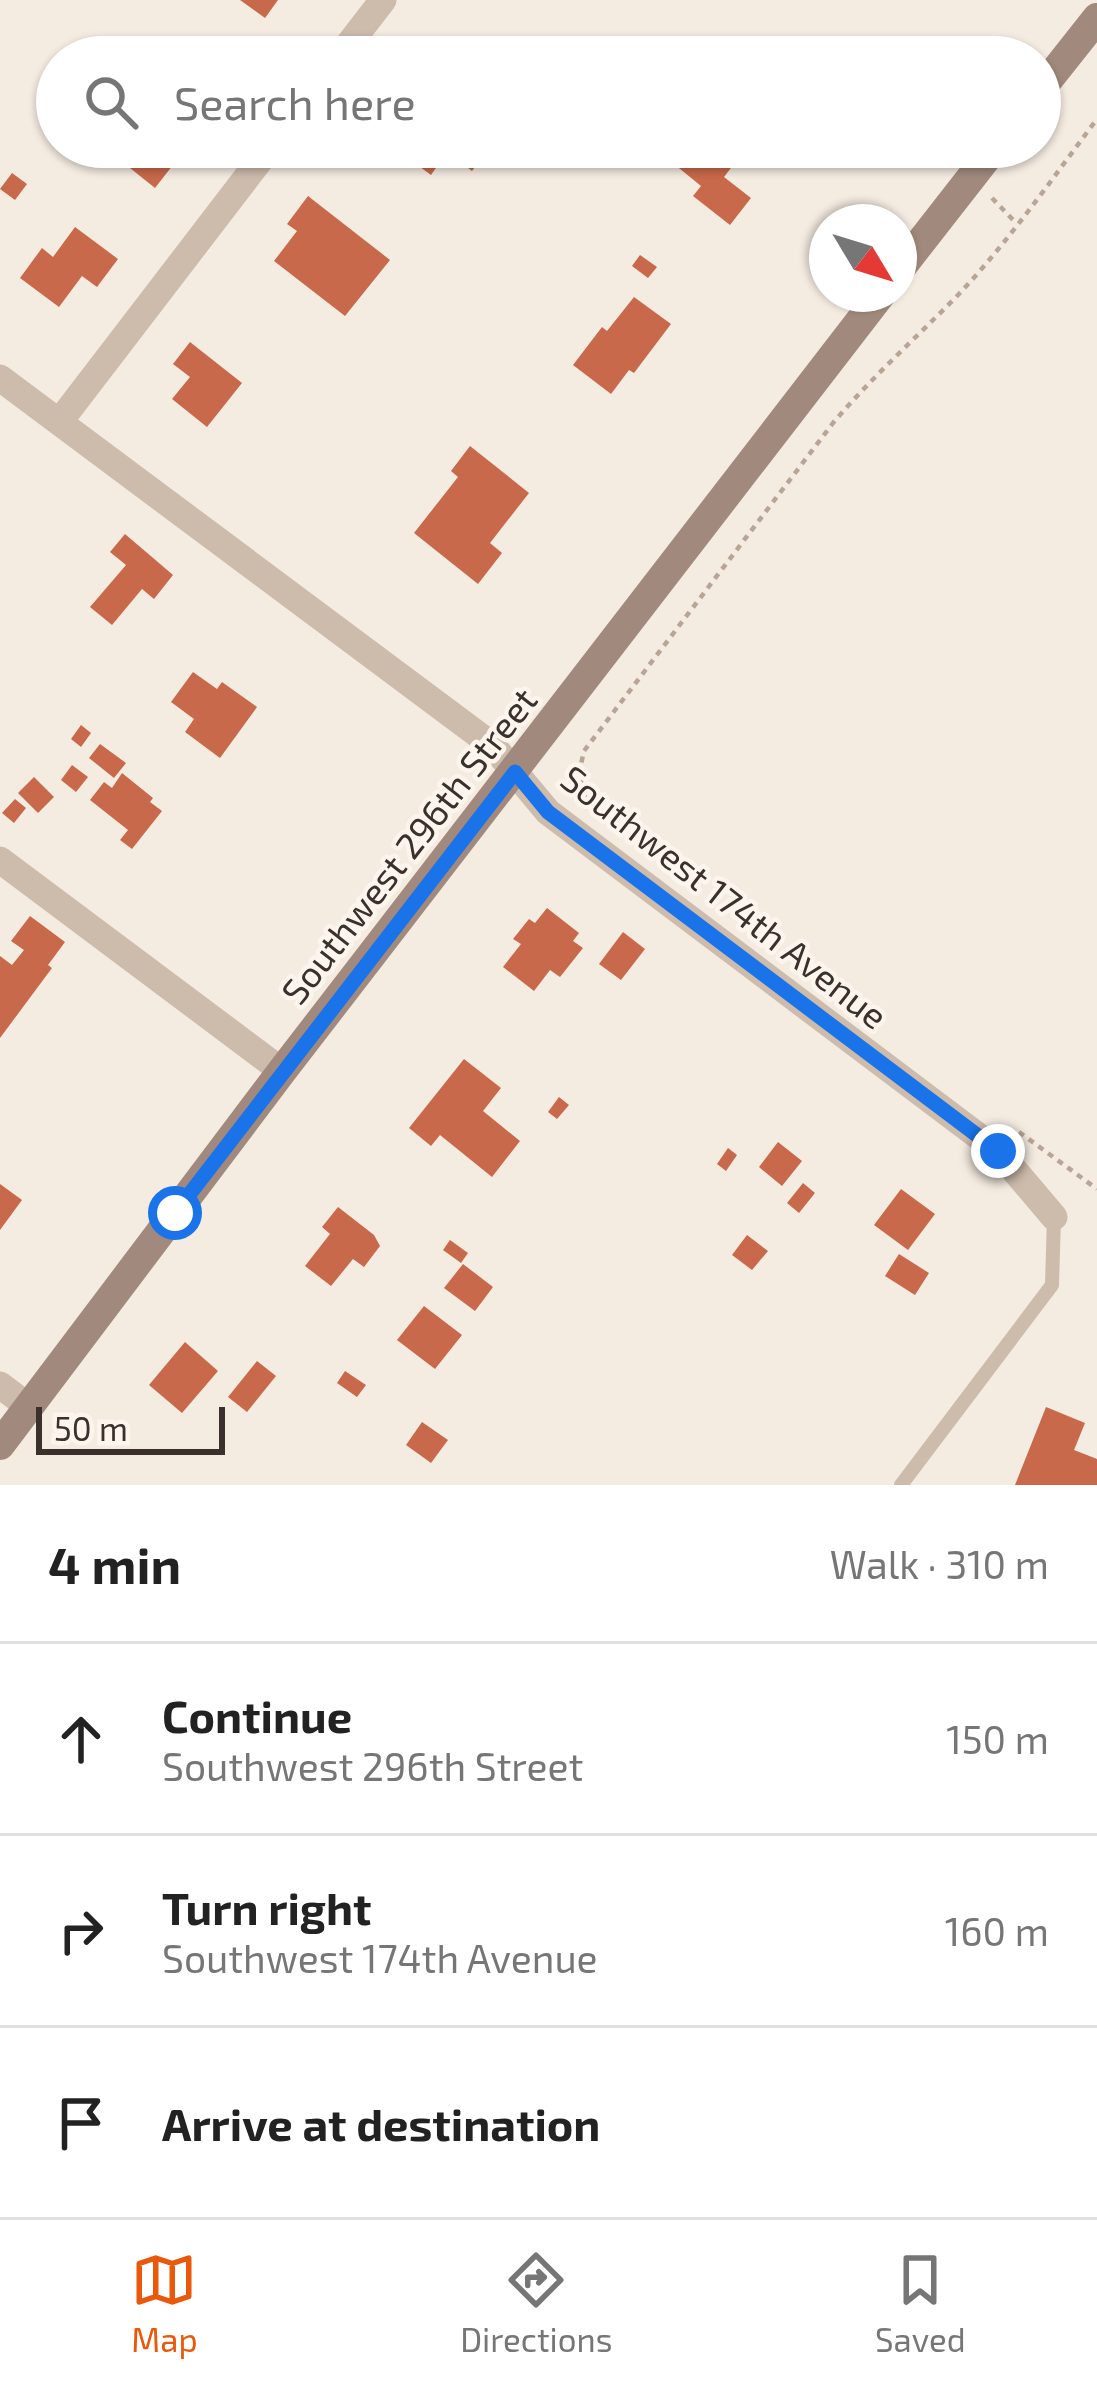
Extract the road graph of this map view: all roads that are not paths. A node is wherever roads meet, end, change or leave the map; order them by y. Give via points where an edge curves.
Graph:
1 (383, 0) edge
2 (1097, 18) edge
3 (356, 36) edge
4 (1061, 63) edge
5 (255, 168) edge
6 (978, 168) edge
7 (917, 247) edge
8 (866, 312) edge
9 (0, 378) edge
10 (60, 421) junction
11 (515, 772) junction
12 (0, 860) edge
13 (282, 1071) junction
14 (1054, 1217) joint
15 (0, 1385) edge
16 (29, 1407) junction
17 (0, 1444) edge
18 (901, 1485) edge

1 - 3 street
2 - 4 street
5 - 10 street
6 - 7 street
8 - 11 street, Southwest 296th Street
9 - 10 street, Southwest 174th Avenue
10 - 11 street, Southwest 174th Avenue via 492,746
11 - 13 street, Southwest 296th Street
11 - 14 street, Southwest 174th Avenue via 548,812 998,1151
12 - 13 street
13 - 16 street, Southwest 296th Street
14 - 18 lane via 1052,1285
15 - 16 street
16 - 17 street, Southwest 296th Street

